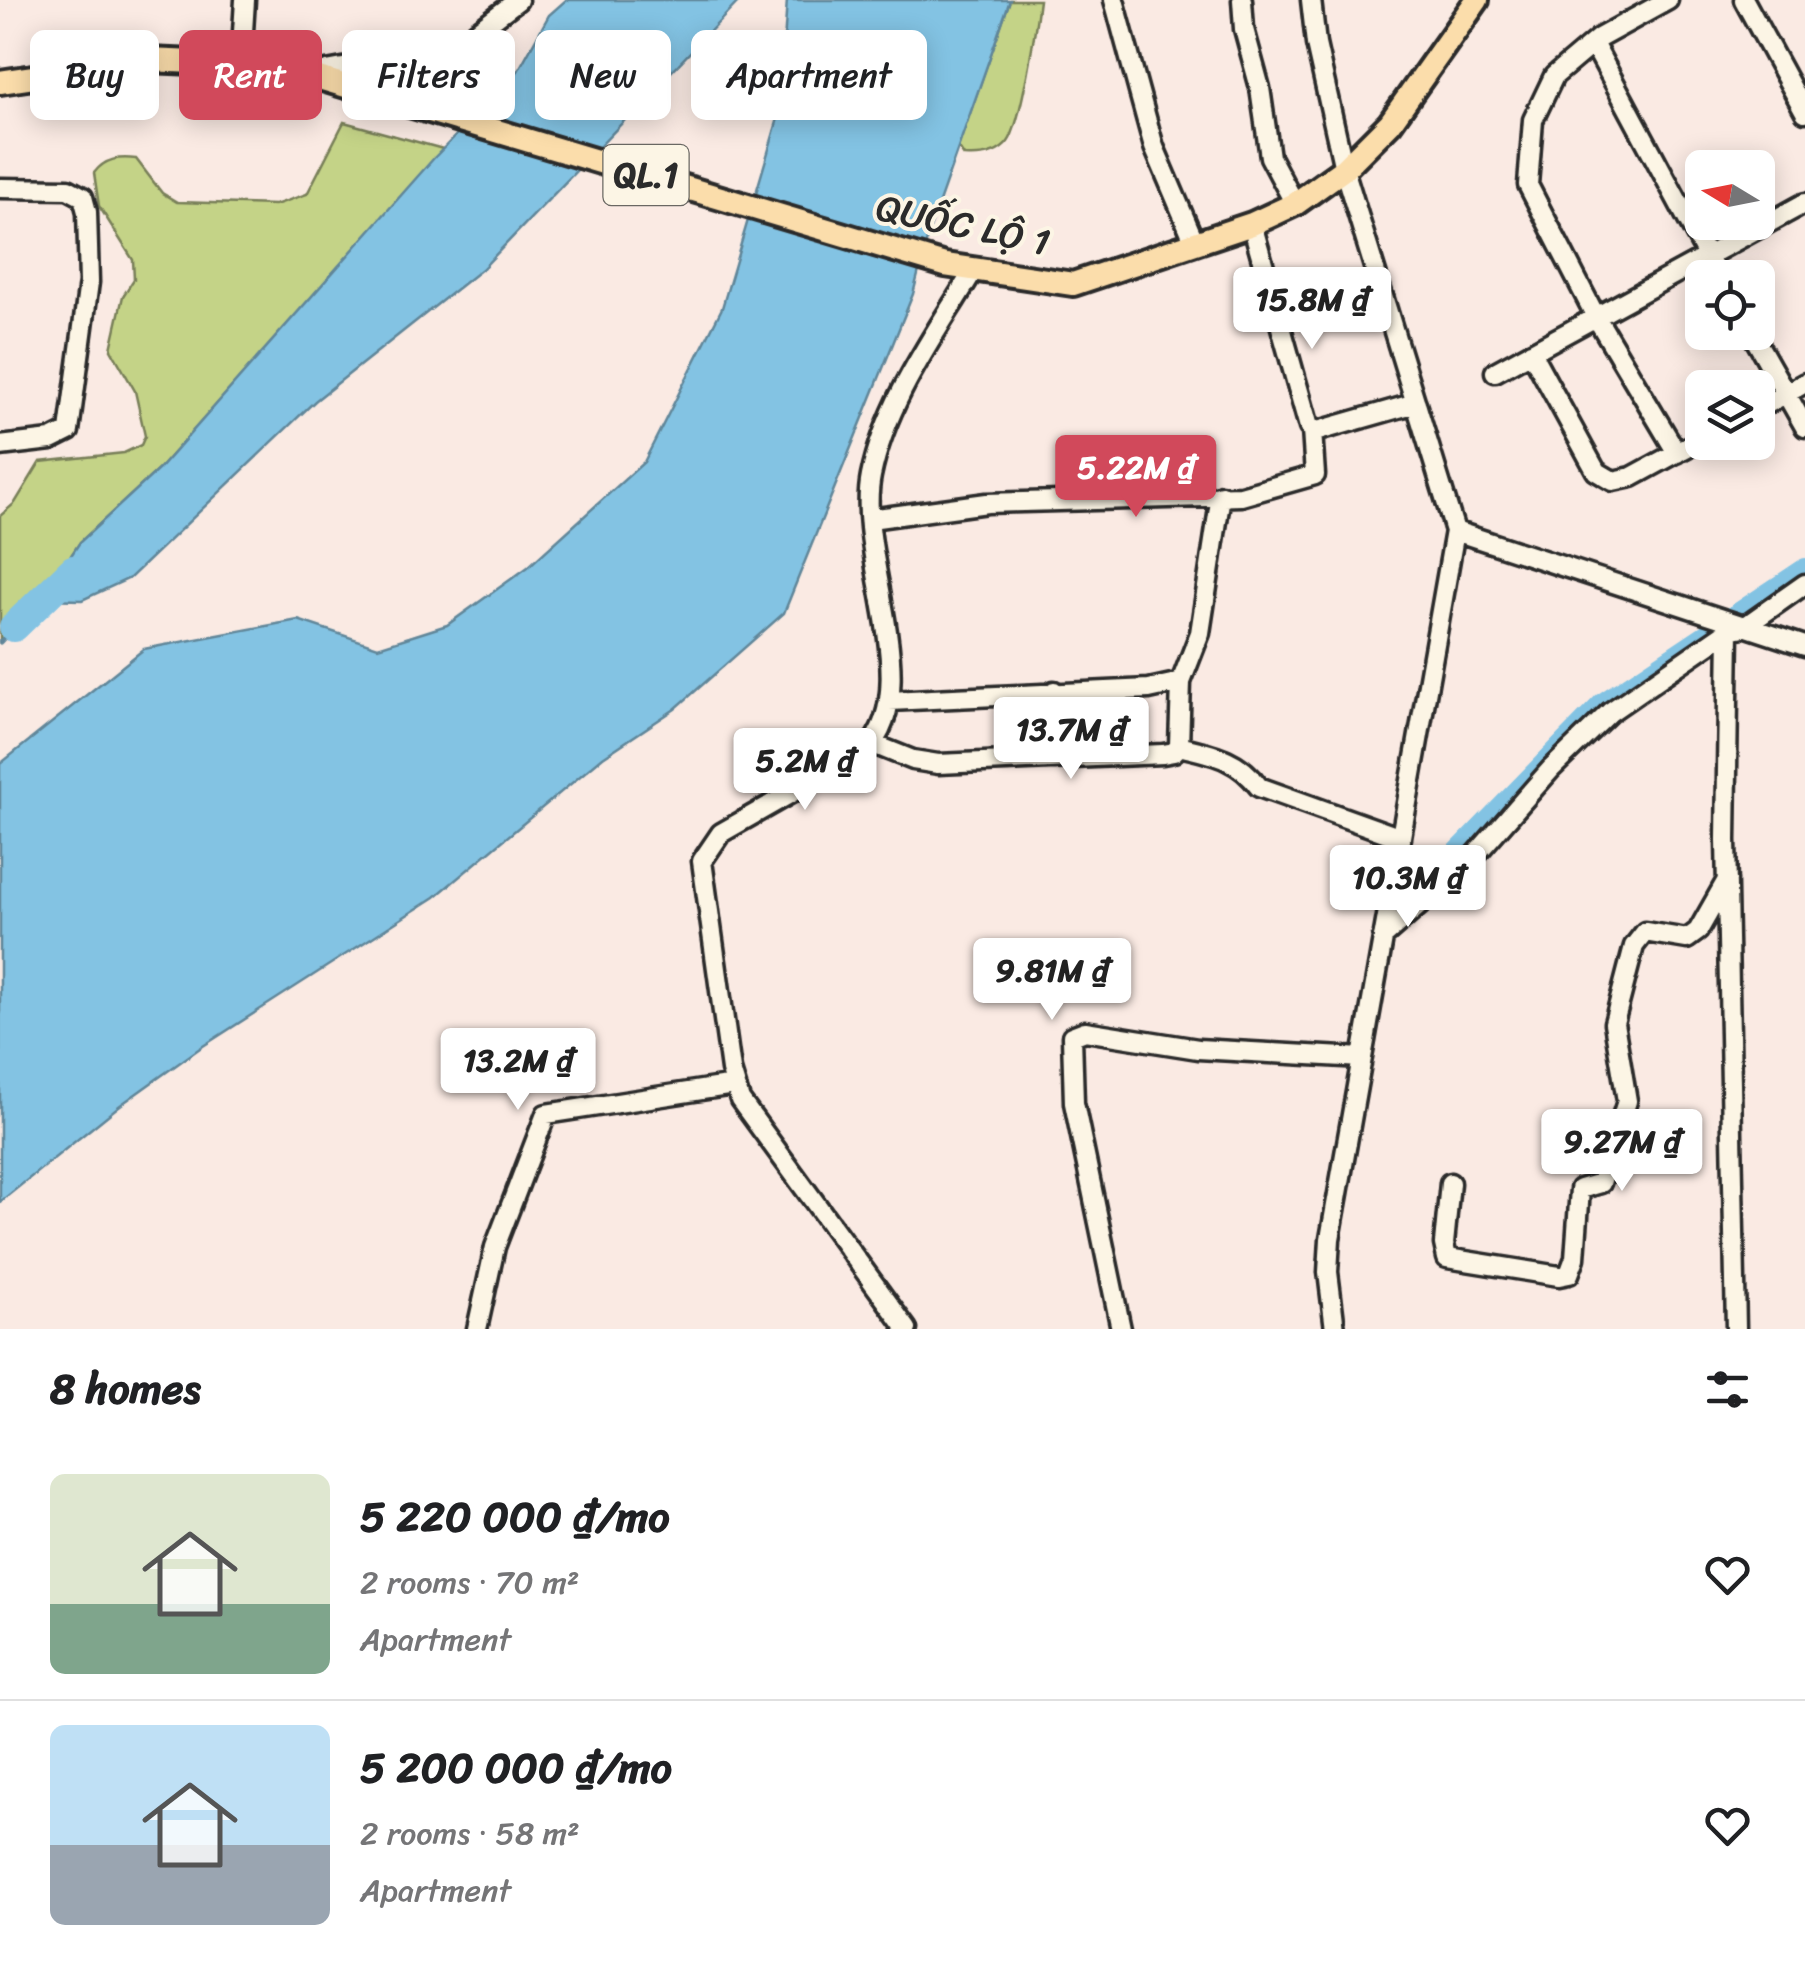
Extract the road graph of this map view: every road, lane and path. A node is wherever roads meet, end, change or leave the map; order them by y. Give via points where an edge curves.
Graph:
1 (245, 0) edge
2 (518, 0) edge
3 (1114, 0) edge
4 (1242, 0) edge
5 (1311, 0) edge
6 (1477, 0) edge
7 (1668, 0) edge
8 (1744, 0) edge
9 (243, 30) edge
10 (1593, 44) junction
11 (179, 61) edge
12 (322, 72) edge
13 (322, 78) edge
14 (0, 82) edge
15 (1805, 112) edge
16 (1344, 169) junction
17 (0, 188) edge
18 (1805, 203) edge
19 (1295, 204) junction
20 (1252, 224) junction
21 (1196, 243) junction
22 (1707, 256) junction
23 (1709, 260) edge
24 (973, 270) junction
25 (1596, 317) junction
26 (1760, 350) edge
27 (1531, 352) junction
28 (1494, 372) dead end
29 (1805, 382) edge
30 (1785, 394) junction
31 (1775, 400) edge
32 (1416, 403) junction
33 (1805, 427) edge
34 (1312, 430) junction
35 (0, 446) edge
36 (1685, 449) edge
37 (1677, 453) junction
38 (1221, 495) junction
39 (870, 519) junction
40 (1455, 531) junction
41 (1805, 584) edge
42 (1730, 624) junction
43 (1805, 646) edge
44 (1181, 682) junction
45 (1054, 691) junction
46 (889, 701) junction
47 (872, 744) junction
48 (1179, 746) junction
49 (1056, 759) junction
50 (1401, 838) junction
51 (1727, 880) junction
52 (1383, 936) junction
53 (1362, 1058) junction
54 (734, 1084) junction
55 (1450, 1183) dead end
56 (477, 1329) edge
57 (907, 1329) edge
58 (1121, 1329) edge
59 (1335, 1329) edge
60 (1736, 1329) edge

1 - 9 street
2 - 12 street via 472,36 441,50
3 - 21 street via 1154,146
4 - 19 street via 1270,157
5 - 16 street
6 - 16 main road, QUỐC LỘ 1 / QL.1 via 1390,123
7 - 10 street
8 - 15 street
10 - 22 street
10 - 25 street via 1554,76 1532,120 1528,185
11 - 14 main road, QL.1
13 - 24 main road, QUỐC LỘ 1 / QL.1
16 - 19 main road, QUỐC LỘ 1 / QL.1
16 - 32 street
17 - 35 street via 68,189 83,197 88,282 69,431
18 - 22 street
19 - 20 main road, QUỐC LỘ 1 / QL.1
20 - 21 main road, QUỐC LỘ 1 / QL.1
20 - 34 street
21 - 24 main road, QUỐC LỘ 1 / QL.1 via 1073,284
22 - 23 street
22 - 25 street
24 - 39 street via 897,398 870,477
25 - 27 street
25 - 37 street
26 - 30 street
27 - 28 street
27 - 37 street via 1596,472 1614,481 1632,477
29 - 30 street
30 - 31 street
30 - 33 street
32 - 34 street
32 - 40 street
34 - 38 street via 1315,475 1242,496
36 - 37 street
38 - 39 street via 987,503
38 - 44 street via 1200,633
39 - 46 street
40 - 42 street
40 - 50 street
41 - 42 street
42 - 43 street
42 - 51 street
42 - 52 street via 1610,712 1472,860
44 - 45 street
44 - 48 street
45 - 46 street
45 - 49 street
46 - 47 street
47 - 49 street via 926,763
47 - 54 street via 721,833 705,851 701,873
48 - 49 street via 1163,754
48 - 50 street via 1231,759 1259,786
50 - 52 street
51 - 55 street via 1687,939 1645,932 1634,946 1614,1023 1625,1115 1601,1184 1580,1189 1570,1274 1447,1258
51 - 60 street
52 - 53 street
53 - 58 street via 1198,1049 1085,1031 1072,1036 1074,1103
53 - 59 street via 1329,1250
54 - 56 street via 546,1114 494,1248
54 - 57 street

